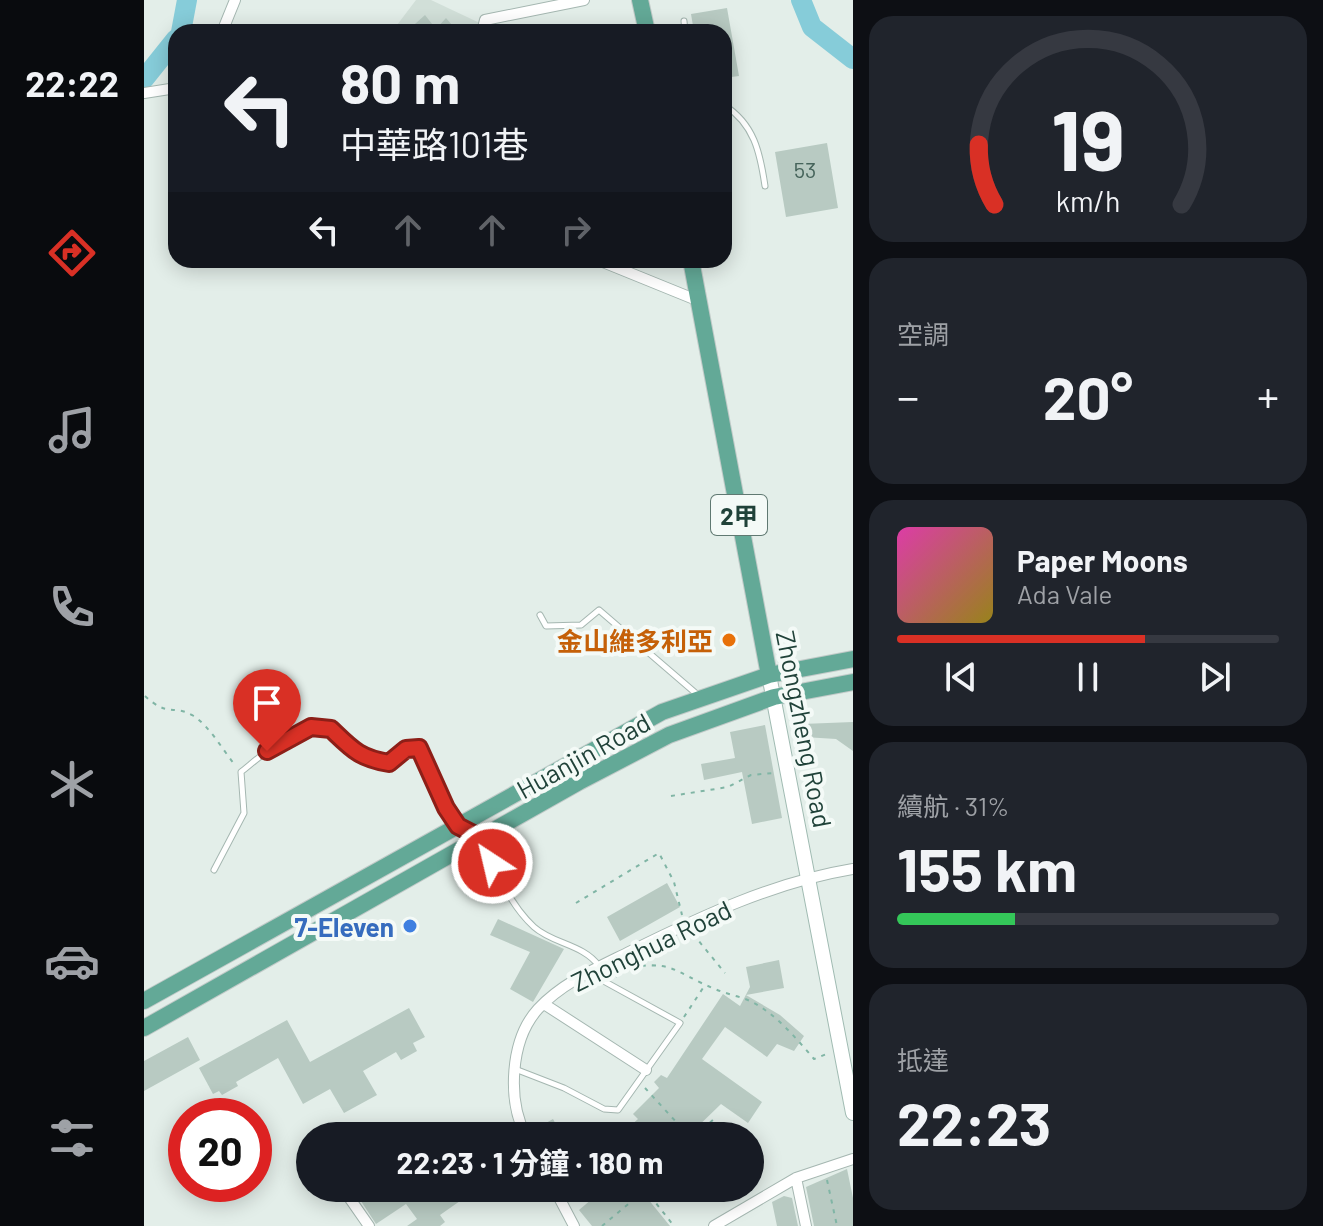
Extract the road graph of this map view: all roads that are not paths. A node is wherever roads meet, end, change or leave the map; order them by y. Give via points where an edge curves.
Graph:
1 (235, 0) edge
2 (584, 0) edge
3 (640, 0) edge
4 (684, 21) dead end
5 (225, 24) edge
6 (484, 24) edge
7 (645, 24) edge
8 (684, 24) edge
9 (168, 89) edge
10 (144, 93) edge
11 (732, 110) edge
12 (765, 186) dead end
13 (618, 268) edge
14 (693, 268) edge
15 (699, 301) junction
16 (540, 615) dead end
17 (853, 659) edge
18 (769, 675) junction
19 (853, 682) edge
20 (774, 697) junction
21 (701, 699) junction
22 (458, 826) junction
23 (483, 839) junction
24 (852, 866) edge
25 (214, 870) dead end
26 (809, 877) junction
27 (594, 970) junction
28 (144, 1001) edge
29 (544, 1004) junction
30 (144, 1028) edge
31 (514, 1068) junction
32 (646, 1070) junction
33 (850, 1085) edge
34 (853, 1113) edge
35 (522, 1122) edge
36 (853, 1159) edge
37 (796, 1178) junction
38 (352, 1202) edge
39 (561, 1202) edge
40 (369, 1226) edge
41 (574, 1226) edge
42 (714, 1226) edge
43 (806, 1226) edge

1 - 5 street
2 - 6 street
3 - 7 main road
4 - 8 lane
9 - 10 street
11 - 12 lane via 759,145
13 - 15 street
14 - 15 main road, 2甲
15 - 18 main road, Zhongzheng Road / 2甲
16 - 21 lane via 546,626 581,625 599,610
17 - 18 main road, Huanjin Road
18 - 20 street, Zhongzheng Road
18 - 21 main road, Huanjin Road
19 - 20 main road, Huanjin Road
20 - 23 main road, Huanjin Road via 669,735
20 - 26 street, Zhongzheng Road
21 - 22 main road, Huanjin Road via 662,712
22 - 23 lane
22 - 25 lane via 423,753 413,747 389,763 374,760 350,750 331,729 311,727 241,772 244,813
22 - 28 main road, Huanjin Road
23 - 27 lane via 502,887 535,928 576,948
23 - 30 main road, Huanjin Road
24 - 26 street, Zhonghua Road
26 - 27 street, Zhonghua Road via 685,923
26 - 33 street, Zhongzheng Road
27 - 29 street, Zhonghua Road
27 - 32 lane via 680,1023
29 - 31 street, Zhonghua Road via 520,1045
29 - 32 street
31 - 32 lane via 604,1109 618,1110
31 - 35 street, Zhonghua Road
33 - 34 street, Zhongzheng Road
36 - 37 street
37 - 42 street
37 - 43 street
38 - 40 street
39 - 41 street

